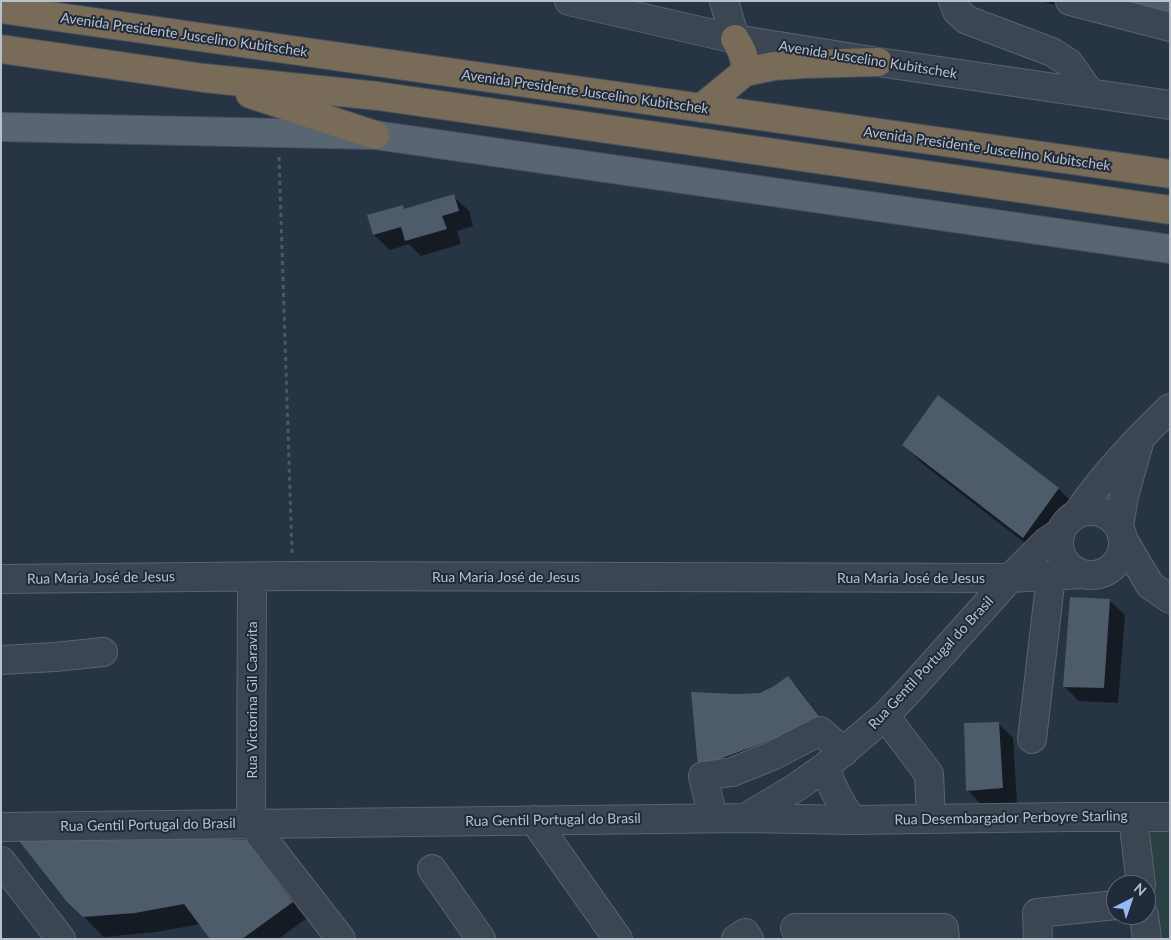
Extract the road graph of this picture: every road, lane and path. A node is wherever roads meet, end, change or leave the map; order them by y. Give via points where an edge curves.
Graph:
1 (569, 1) edge
2 (724, 1) edge
3 (953, 1) edge
4 (1070, 1) edge
5 (1, 9) edge
6 (1170, 27) edge
7 (735, 39) junction
8 (1, 49) edge
9 (878, 62) junction
10 (745, 72) junction
11 (204, 78) junction
12 (1090, 93) junction
13 (1170, 105) edge
14 (701, 108) junction
15 (4, 129) edge
16 (278, 133) junction
17 (375, 135) junction
18 (1170, 174) edge
19 (1170, 210) edge
20 (1170, 249) edge
21 (1170, 408) edge
22 (1141, 435) junction
23 (1069, 523) junction
24 (1121, 534) junction
25 (1093, 574) junction
26 (252, 576) junction
27 (293, 576) junction
28 (1051, 576) junction
29 (1010, 578) junction
30 (1, 579) edge
31 (1160, 592) edge
32 (103, 652) dead end
33 (1, 660) edge
34 (885, 716) junction
35 (1032, 739) dead end
36 (834, 759) junction
37 (1133, 817) junction
38 (1170, 817) edge
39 (713, 818) junction
40 (745, 818) junction
41 (931, 819) junction
42 (534, 820) junction
43 (852, 820) junction
44 (252, 824) junction
45 (1, 826) edge
46 (1, 861) edge
47 (432, 869) dead end
48 (1139, 875) edge
49 (1106, 906) edge
50 (1145, 925) edge
51 (794, 928) dead end
52 (61, 939) edge
53 (341, 939) edge
54 (481, 939) edge
55 (618, 939) edge
56 (945, 939) edge
57 (1038, 939) edge
58 (1146, 939) edge

1 - 7 street, Avenida Juscelino Kubitschek
2 - 7 street
3 - 12 street via 957,11 967,20 1052,52 1069,63
4 - 6 street
5 - 14 highway, Avenida Presidente Juscelino Kubitschek
7 - 9 street, Avenida Juscelino Kubitschek
7 - 10 highway via 742,48
8 - 11 highway
9 - 10 highway via 774,66
9 - 12 street, Avenida Juscelino Kubitschek
10 - 14 highway
11 - 17 highway
11 - 19 highway via 378,96
12 - 13 street, Avenida Juscelino Kubitschek
14 - 18 highway, Avenida Presidente Juscelino Kubitschek
15 - 16 main road
16 - 17 main road
16 - 27 path
17 - 20 main road
21 - 22 street, Rua Gentil Portugal do Brasil
22 - 23 street, Rua Gentil Portugal do Brasil
22 - 24 street via 1124,496
23 - 24 street via 1086,512 1095,511 1112,519
23 - 25 street via 1059,542 1060,553 1073,570
23 - 29 street, Rua Gentil Portugal do Brasil
24 - 25 street via 1123,551 1119,560 1113,568
24 - 31 street
25 - 28 street
25 - 31 street
26 - 27 street, Rua Maria José de Jesus
26 - 30 street, Rua Maria José de Jesus
26 - 44 street, Rua Victorina Gil Caravita
27 - 29 street, Rua Maria José de Jesus
28 - 29 street
28 - 35 street
29 - 34 street, Rua Gentil Portugal do Brasil
32 - 33 street
34 - 36 street, Rua Gentil Portugal do Brasil
34 - 41 street via 928,774
36 - 39 street via 820,731 732,772 704,776
36 - 40 street, Rua Gentil Portugal do Brasil via 795,788
36 - 43 street via 831,784
37 - 38 street, Rua Desembargador Perboyre Starling
37 - 41 street, Rua Desembargador Perboyre Starling
37 - 48 street
39 - 40 street, Rua Gentil Portugal do Brasil
39 - 42 street, Rua Gentil Portugal do Brasil
40 - 43 street, Rua Desembargador Perboyre Starling
41 - 43 street, Rua Desembargador Perboyre Starling
42 - 44 street, Rua Gentil Portugal do Brasil
42 - 55 street
44 - 45 street, Rua Gentil Portugal do Brasil
44 - 53 street
46 - 52 street
47 - 54 street
49 - 57 street via 1036,912
50 - 58 street
51 - 56 street via 944,928

